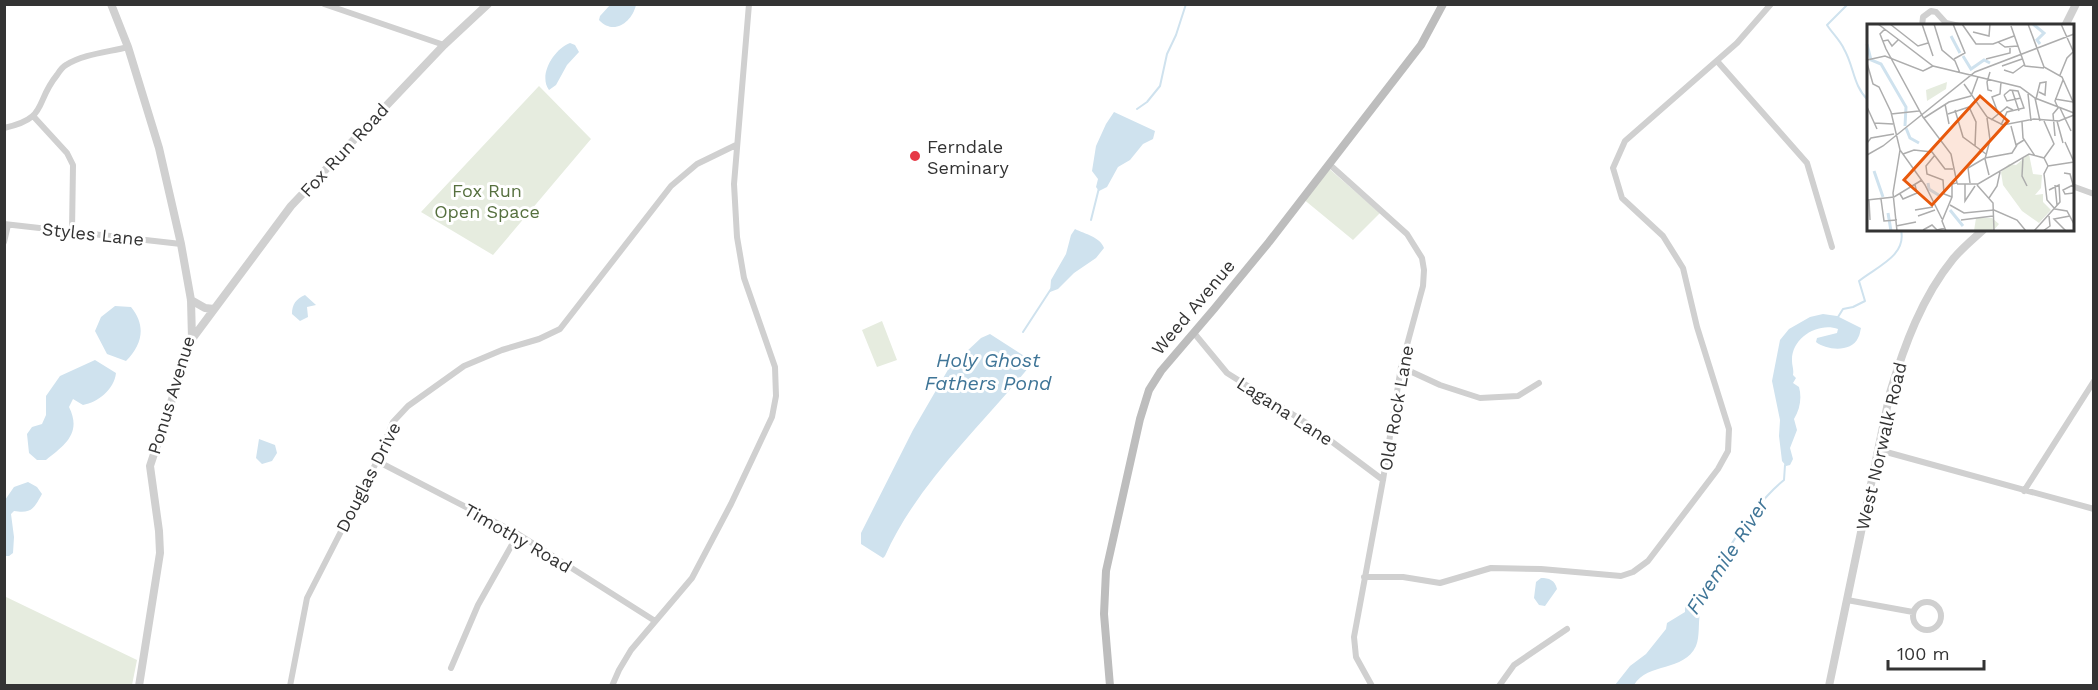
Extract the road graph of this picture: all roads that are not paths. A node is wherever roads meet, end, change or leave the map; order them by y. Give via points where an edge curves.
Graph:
1 (111, 4) edge
2 (324, 4) edge
3 (488, 4) edge
4 (749, 4) edge
5 (1443, 4) edge
6 (1771, 4) edge
7 (2076, 4) edge
8 (1922, 24) edge
9 (1945, 24) edge
10 (2066, 24) edge
11 (444, 45) junction
12 (128, 46) junction
13 (1717, 61) junction
14 (34, 117) junction
15 (4, 128) edge
16 (736, 145) junction
17 (1329, 164) junction
18 (2074, 186) edge
19 (2094, 194) edge
20 (6, 225) edge
21 (72, 231) junction
22 (1982, 231) edge
23 (4, 242) edge
24 (181, 244) junction
25 (1832, 248) dead end
26 (191, 300) junction
27 (214, 309) junction
28 (1194, 333) junction
29 (192, 339) junction
30 (1401, 368) junction
31 (2094, 381) edge
32 (1539, 384) dead end
33 (1879, 450) junction
34 (377, 461) junction
35 (1383, 480) junction
36 (2024, 491) junction
37 (2094, 509) edge
38 (518, 534) junction
39 (1364, 577) junction
40 (1847, 600) junction
41 (1913, 612) junction
42 (655, 621) junction
43 (1567, 629) dead end
44 (451, 668) dead end
45 (139, 686) edge
46 (290, 686) edge
47 (612, 686) edge
48 (1110, 686) edge
49 (1372, 686) edge
50 (1499, 686) edge
51 (1829, 686) edge

1 - 12 street, Ponus Avenue
2 - 11 street
3 - 11 street, Fox Run Road
4 - 16 street
5 - 17 main road, Weed Avenue via 1420,45
6 - 13 street
7 - 10 street
8 - 9 street via 1923,17 1931,11
11 - 27 street, Fox Run Road via 291,206
12 - 14 street via 65,66 50,84
12 - 24 street, Ponus Avenue via 159,148
13 - 25 street via 1807,163
13 - 39 street via 1625,141 1613,168 1622,198 1663,236 1683,268 1729,429 1728,451 1718,470 1648,561 1621,576 1491,568 1440,583 1403,577
14 - 15 street
14 - 21 street via 73,165
16 - 34 street, Douglas Drive via 697,164 671,186 560,329 464,366 432,387 393,423
16 - 42 street via 737,237 744,278 775,367 776,396 772,417 703,558 692,578
17 - 28 main road, Weed Avenue
17 - 30 street, Old Rock Lane via 1407,234 1422,258 1422,286
18 - 19 street
20 - 21 street, Styles Lane
20 - 23 street
21 - 24 street, Styles Lane
22 - 33 street, West Norwalk Road via 1953,259 1926,301 1903,351
24 - 26 street, Ponus Avenue
26 - 27 street
26 - 29 street, Ponus Avenue
27 - 29 street, Fox Run Road
28 - 35 street, Lagana Lane via 1227,373 1311,426
28 - 48 main road, Weed Avenue via 1155,380 1140,418 1106,578 1104,614
29 - 45 street, Ponus Avenue via 150,466 160,553
30 - 32 street via 1480,398 1518,396
30 - 35 street, Old Rock Lane
31 - 36 street
33 - 36 street
33 - 40 street, West Norwalk Road
34 - 38 street, Timothy Road
34 - 46 street, Douglas Drive via 307,598
35 - 39 street, Old Rock Lane
36 - 37 street
38 - 42 street, Timothy Road
38 - 44 street via 478,605
39 - 49 street, Old Rock Lane via 1354,637 1356,657
40 - 41 street
40 - 51 street, West Norwalk Road
41 - 41 street via 1914,621 1924,629 1936,625 1940,617 1931,602 1922,602
42 - 47 street via 631,650
43 - 50 street via 1514,665

